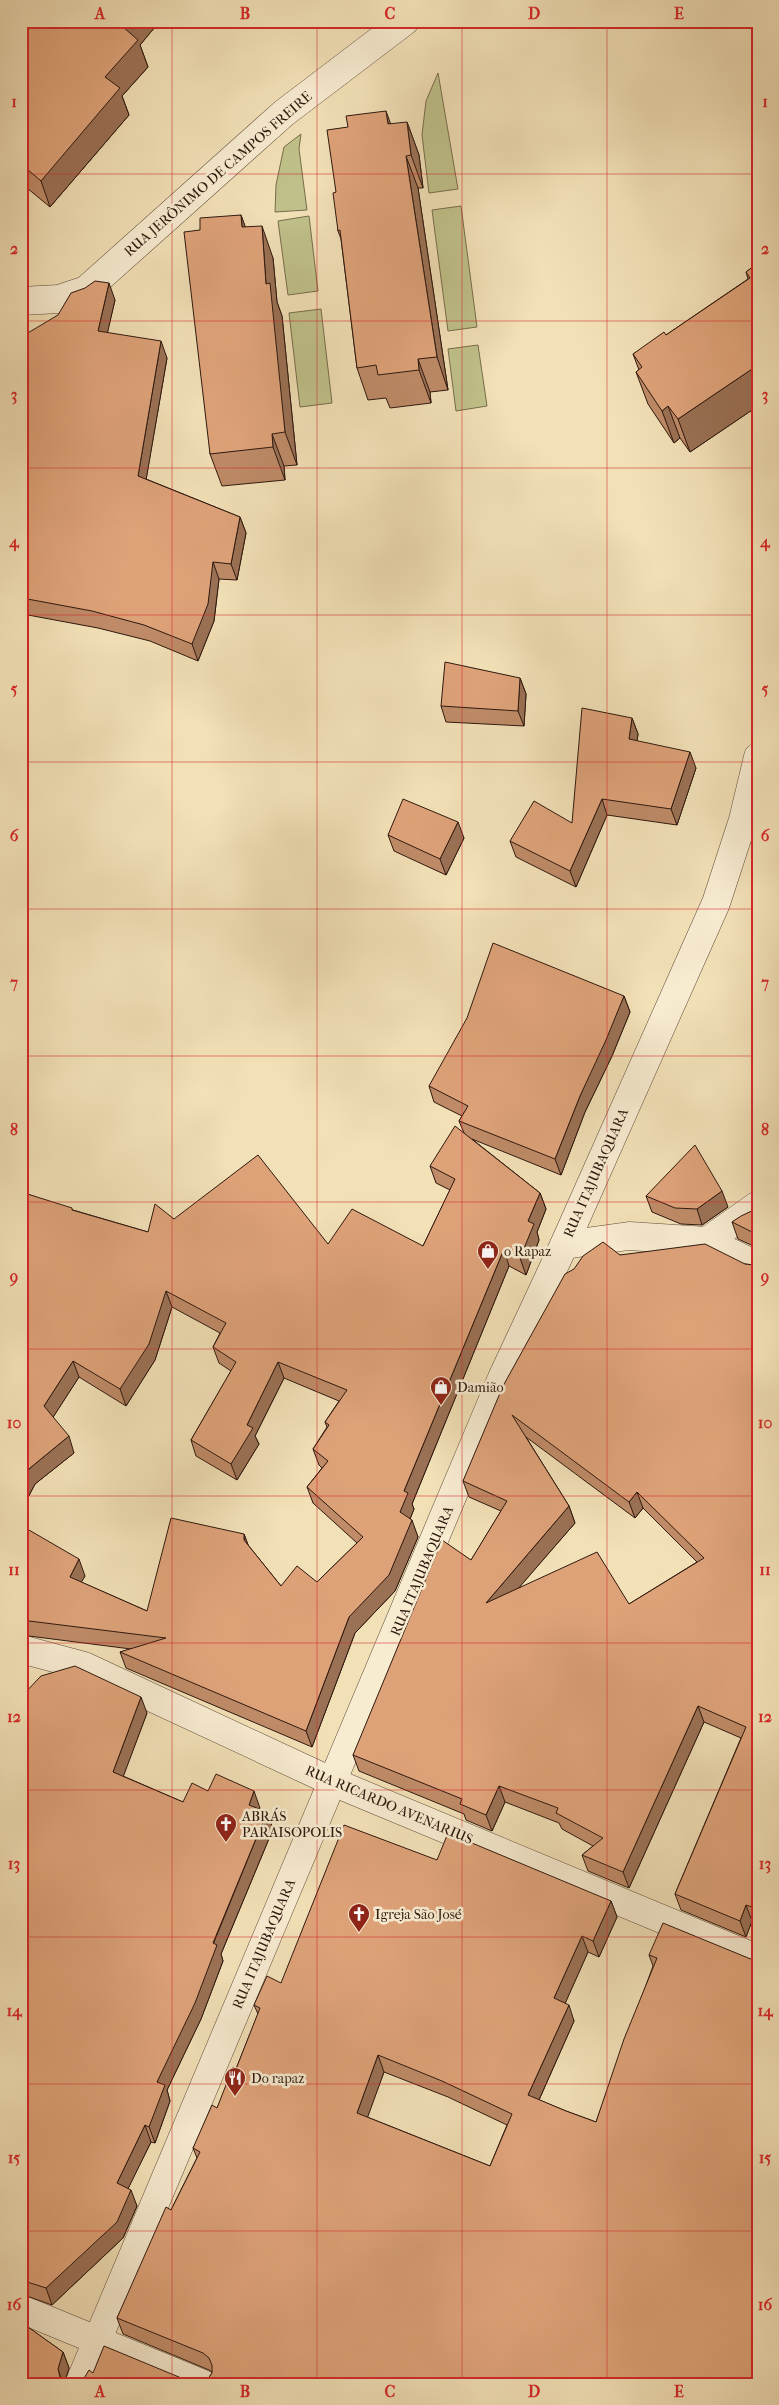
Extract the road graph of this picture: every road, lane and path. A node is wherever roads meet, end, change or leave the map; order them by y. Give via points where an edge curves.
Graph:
1 (405, 21) edge
2 (22, 302) edge
3 (758, 757) edge
4 (758, 1205) edge
5 (706, 1241) junction
6 (564, 1245) junction
7 (758, 1266) edge
8 (21, 1650) edge
9 (333, 1782) junction
10 (758, 1959) edge
11 (21, 2308) edge
12 (97, 2339) junction
13 (79, 2384) edge
14 (203, 2384) edge

1 - 2 street, RUA JERÔNIMO DE CAMPOS FREIRE via 284,113 86,290 59,299
3 - 6 street, RUA ITAJUBAQUARA via 743,820 716,903
4 - 5 street
5 - 6 street via 629,1236
5 - 7 street
6 - 9 street, RUA ITAJUBAQUARA via 502,1378
8 - 9 street, RUA RICARDO AVENARIUS via 84,1666
9 - 10 street, RUA RICARDO AVENARIUS
9 - 12 street, RUA ITAJUBAQUARA
11 - 12 street
12 - 13 street, RUA ITAJUBAQUARA
12 - 14 street

